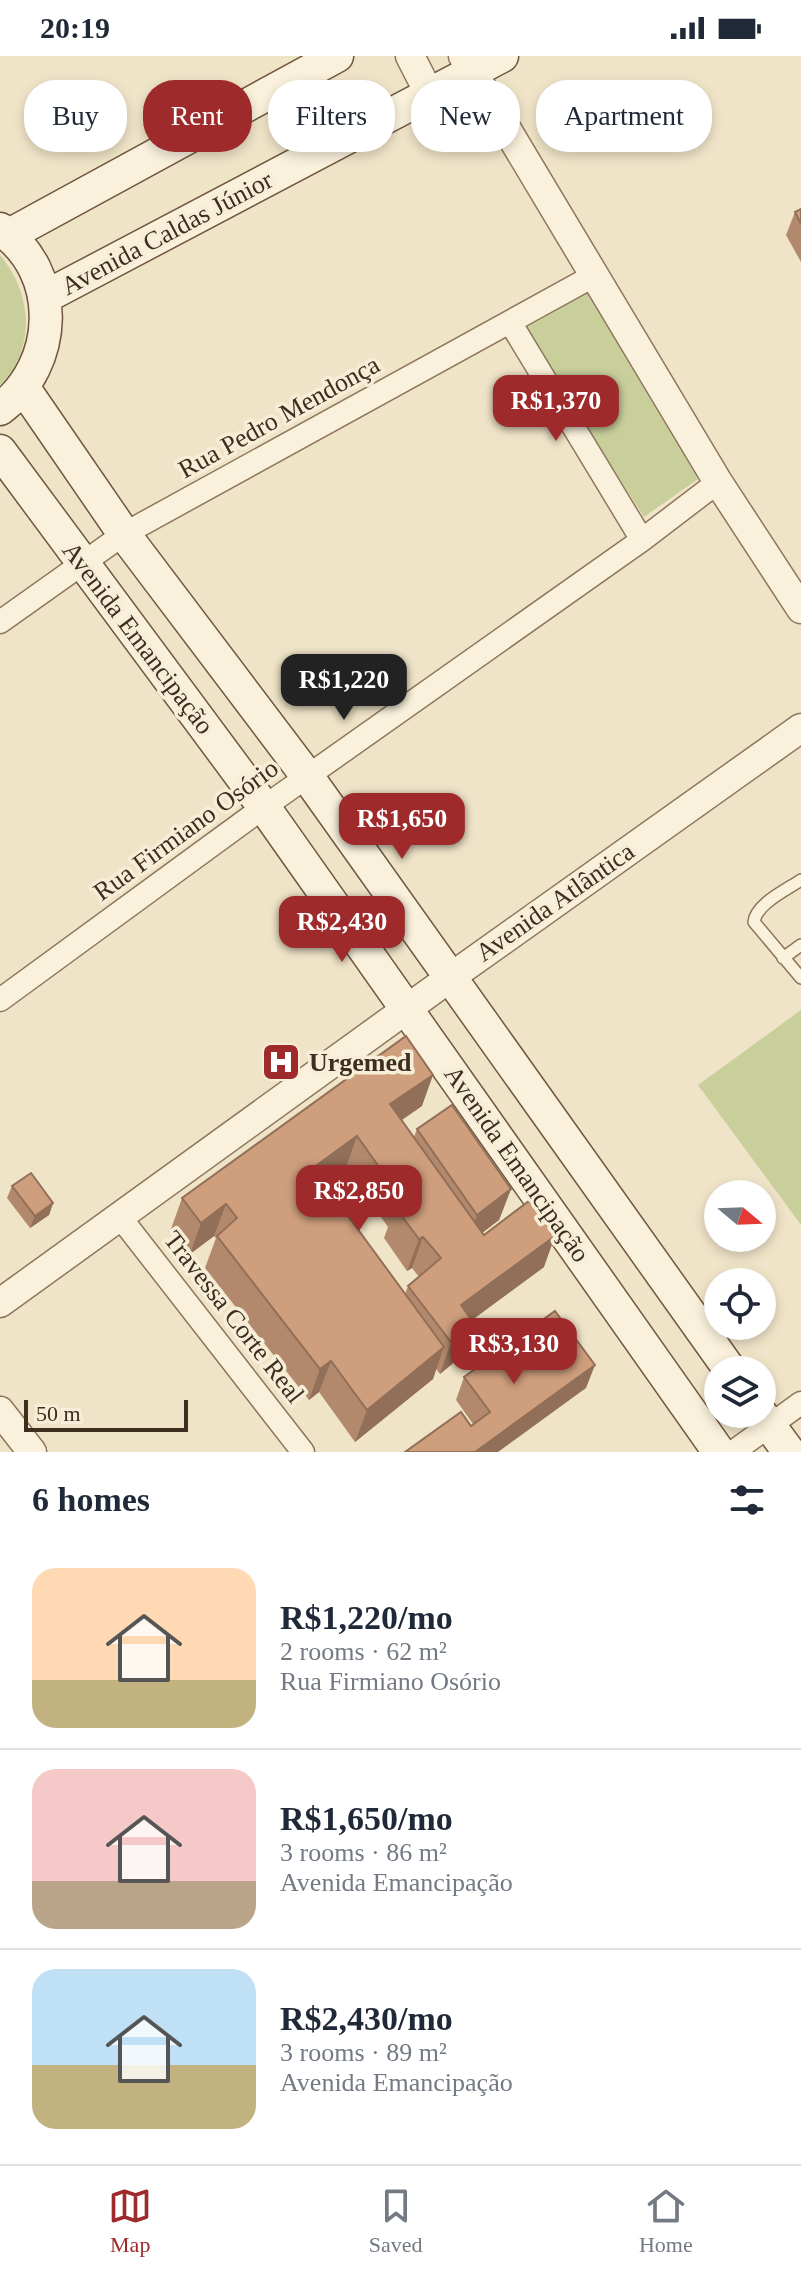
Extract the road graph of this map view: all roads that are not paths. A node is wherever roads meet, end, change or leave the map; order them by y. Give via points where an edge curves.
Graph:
1 (337, 56) edge
2 (410, 56) edge
3 (502, 56) edge
4 (468, 64) edge
5 (422, 80) edge
6 (446, 80) edge
7 (411, 103) edge
8 (4, 232) edge
9 (595, 275) junction
10 (45, 297) junction
11 (510, 322) junction
12 (23, 387) junction
13 (0, 409) edge
14 (0, 451) edge
15 (718, 482) junction
16 (124, 534) junction
17 (642, 540) junction
18 (83, 564) junction
19 (801, 609) edge
20 (0, 622) edge
21 (799, 734) edge
22 (307, 776) junction
23 (264, 807) junction
24 (801, 880) edge
25 (801, 945) edge
26 (783, 958) junction
27 (451, 977) junction
28 (801, 978) edge
29 (0, 1000) edge
30 (408, 1010) junction
31 (120, 1217) junction
32 (0, 1303) edge
33 (720, 1356) edge
34 (801, 1403) edge
35 (0, 1411) edge
36 (776, 1415) edge
37 (757, 1428) edge
38 (771, 1428) edge
39 (32, 1452) edge
40 (303, 1452) edge
41 (719, 1452) edge
42 (733, 1452) edge
43 (789, 1452) edge

1 - 8 main road
2 - 5 street
3 - 4 main road, Avenida Caldas Júnior
4 - 6 main road, Avenida Caldas Júnior
4 - 9 street
7 - 10 main road, Avenida Caldas Júnior
8 - 10 main road via 32,263
9 - 11 street, Rua Pedro Mendonça
9 - 15 street
10 - 12 main road via 47,329 39,360
11 - 16 street, Rua Pedro Mendonça
11 - 17 street
12 - 13 main road
12 - 16 main road, Avenida Emancipação
14 - 18 main road, Avenida Emancipação
15 - 17 street, Rua Firmiano Osório
15 - 19 street
16 - 18 street, Rua Pedro Mendonça
16 - 22 main road, Avenida Emancipação
17 - 22 street, Rua Firmiano Osório
18 - 20 street, Rua Pedro Mendonça
18 - 23 main road, Avenida Emancipação
21 - 27 street, Avenida Atlântica
22 - 23 street, Rua Firmiano Osório
22 - 27 main road, Avenida Emancipação
23 - 29 street, Rua Firmiano Osório
23 - 30 main road, Avenida Emancipação
24 - 26 lane via 755,914 754,922
25 - 26 lane
26 - 28 lane
27 - 30 street, Avenida Atlântica
27 - 33 main road, Avenida Emancipação
30 - 31 street, Avenida Atlântica
30 - 41 main road, Avenida Emancipação
31 - 32 street, Avenida Atlântica
31 - 40 street, Travessa Corte Real
34 - 36 street
35 - 39 street
37 - 42 street
38 - 43 main road

